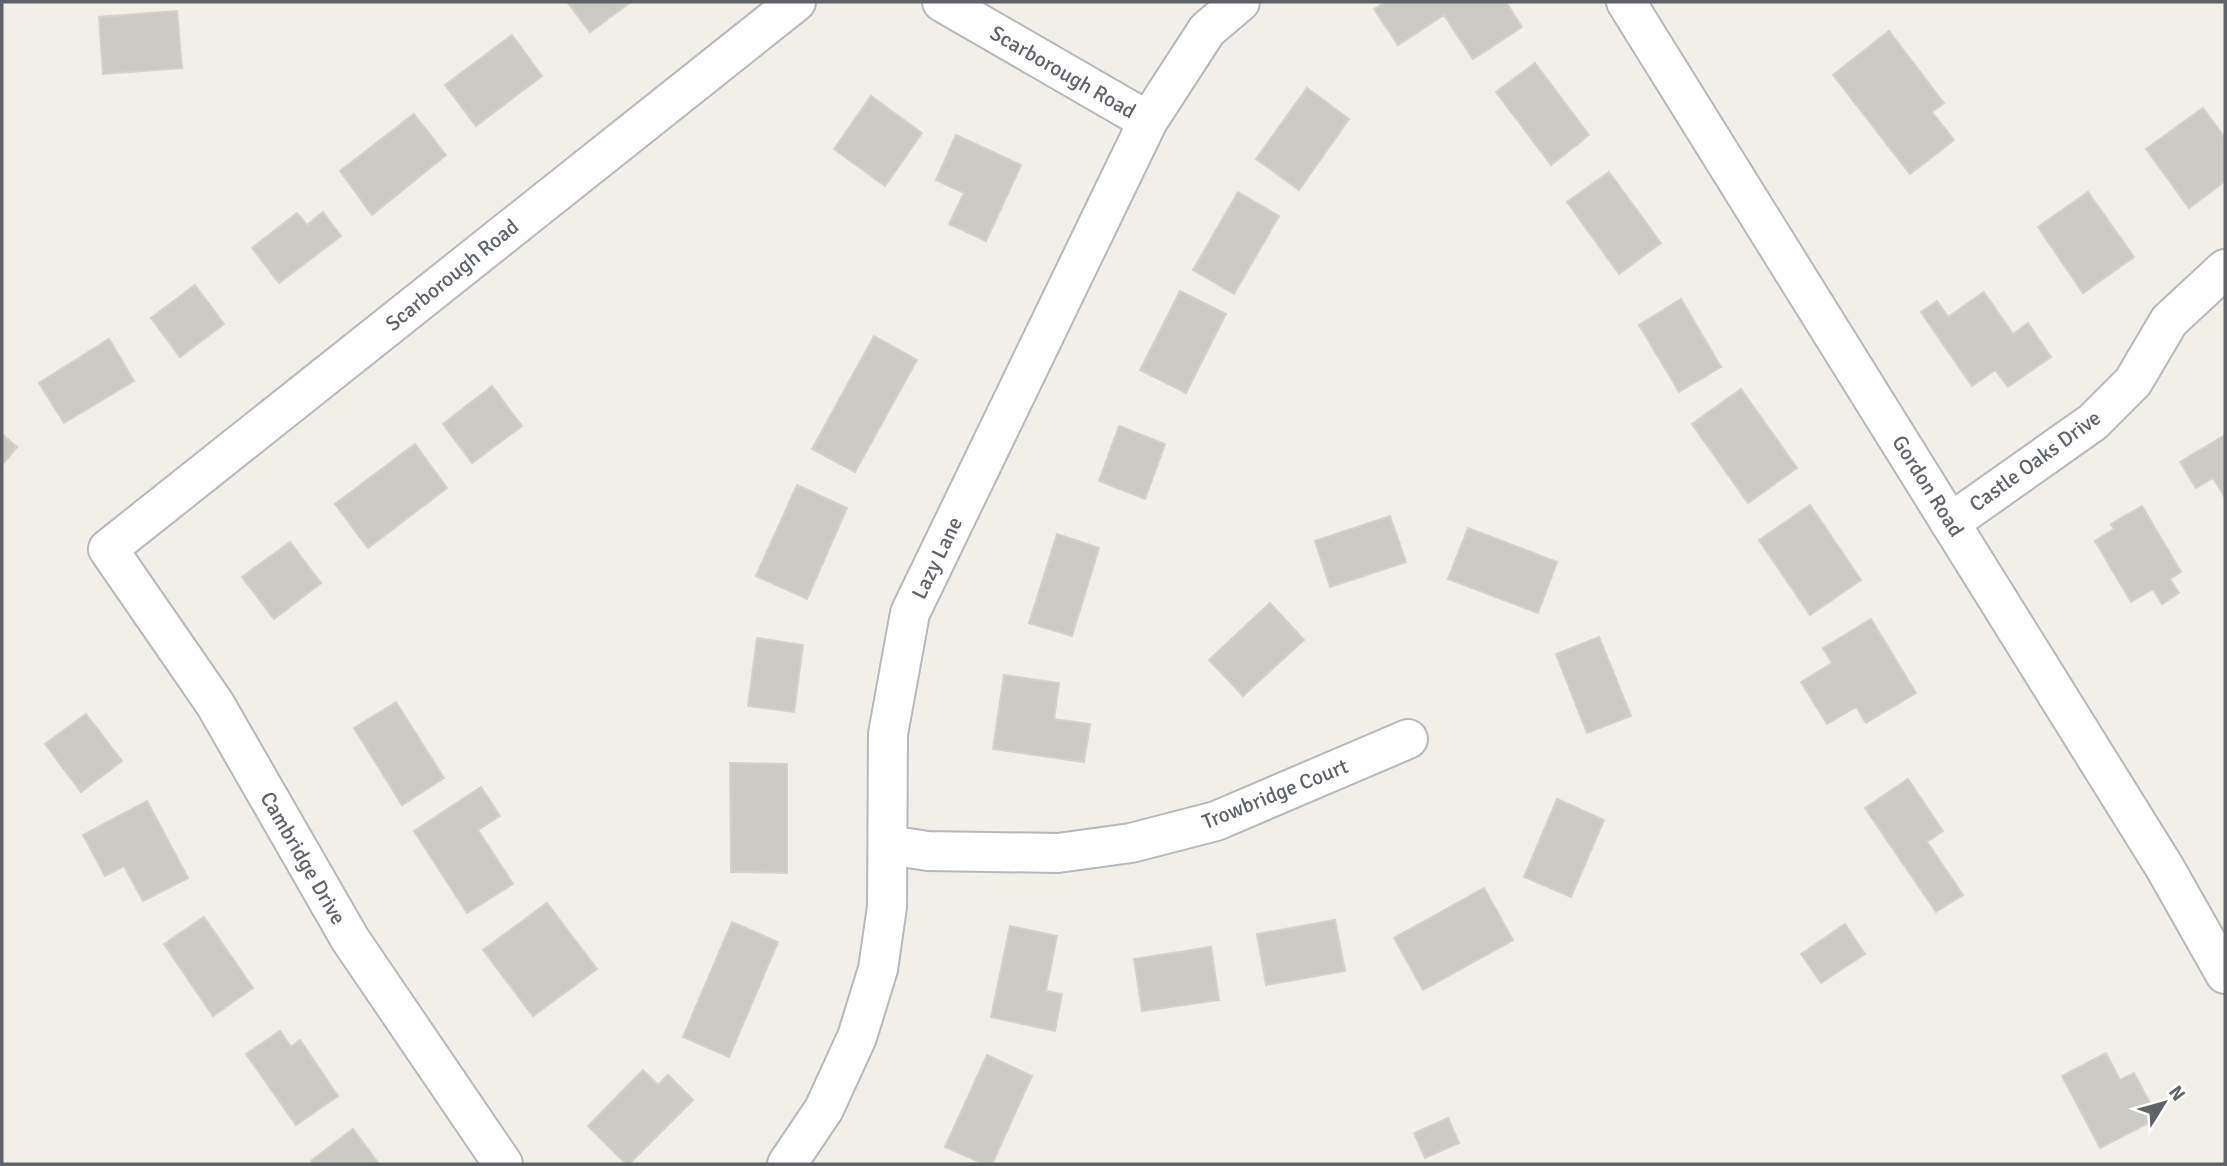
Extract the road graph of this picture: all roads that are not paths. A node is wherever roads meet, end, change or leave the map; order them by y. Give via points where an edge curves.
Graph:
1 (796, 2) edge
2 (942, 2) edge
3 (1240, 2) edge
4 (1626, 2) edge
5 (1148, 121) junction
6 (2225, 270) edge
7 (1950, 523) junction
8 (108, 549) joint
9 (1408, 739) dead end
10 (888, 845) junction
11 (2225, 974) edge
12 (503, 1164) edge
13 (787, 1164) edge

1 - 8 street, Scarborough Road
2 - 5 street, Scarborough Road
3 - 5 street, Lazy Lane via 1207,30
4 - 7 street, Gordon Road
5 - 10 street, Lazy Lane via 910,613 888,734
6 - 7 street, Castle Oaks Drive via 2169,321 2133,382 2093,422
7 - 11 street, Gordon Road via 2165,868
8 - 12 street, Cambridge Drive via 215,704 350,939
9 - 10 street, Trowbridge Court via 1216,821 1131,843 1058,853 928,851
10 - 13 street, Lazy Lane via 887,907 877,969 857,1037 824,1109

